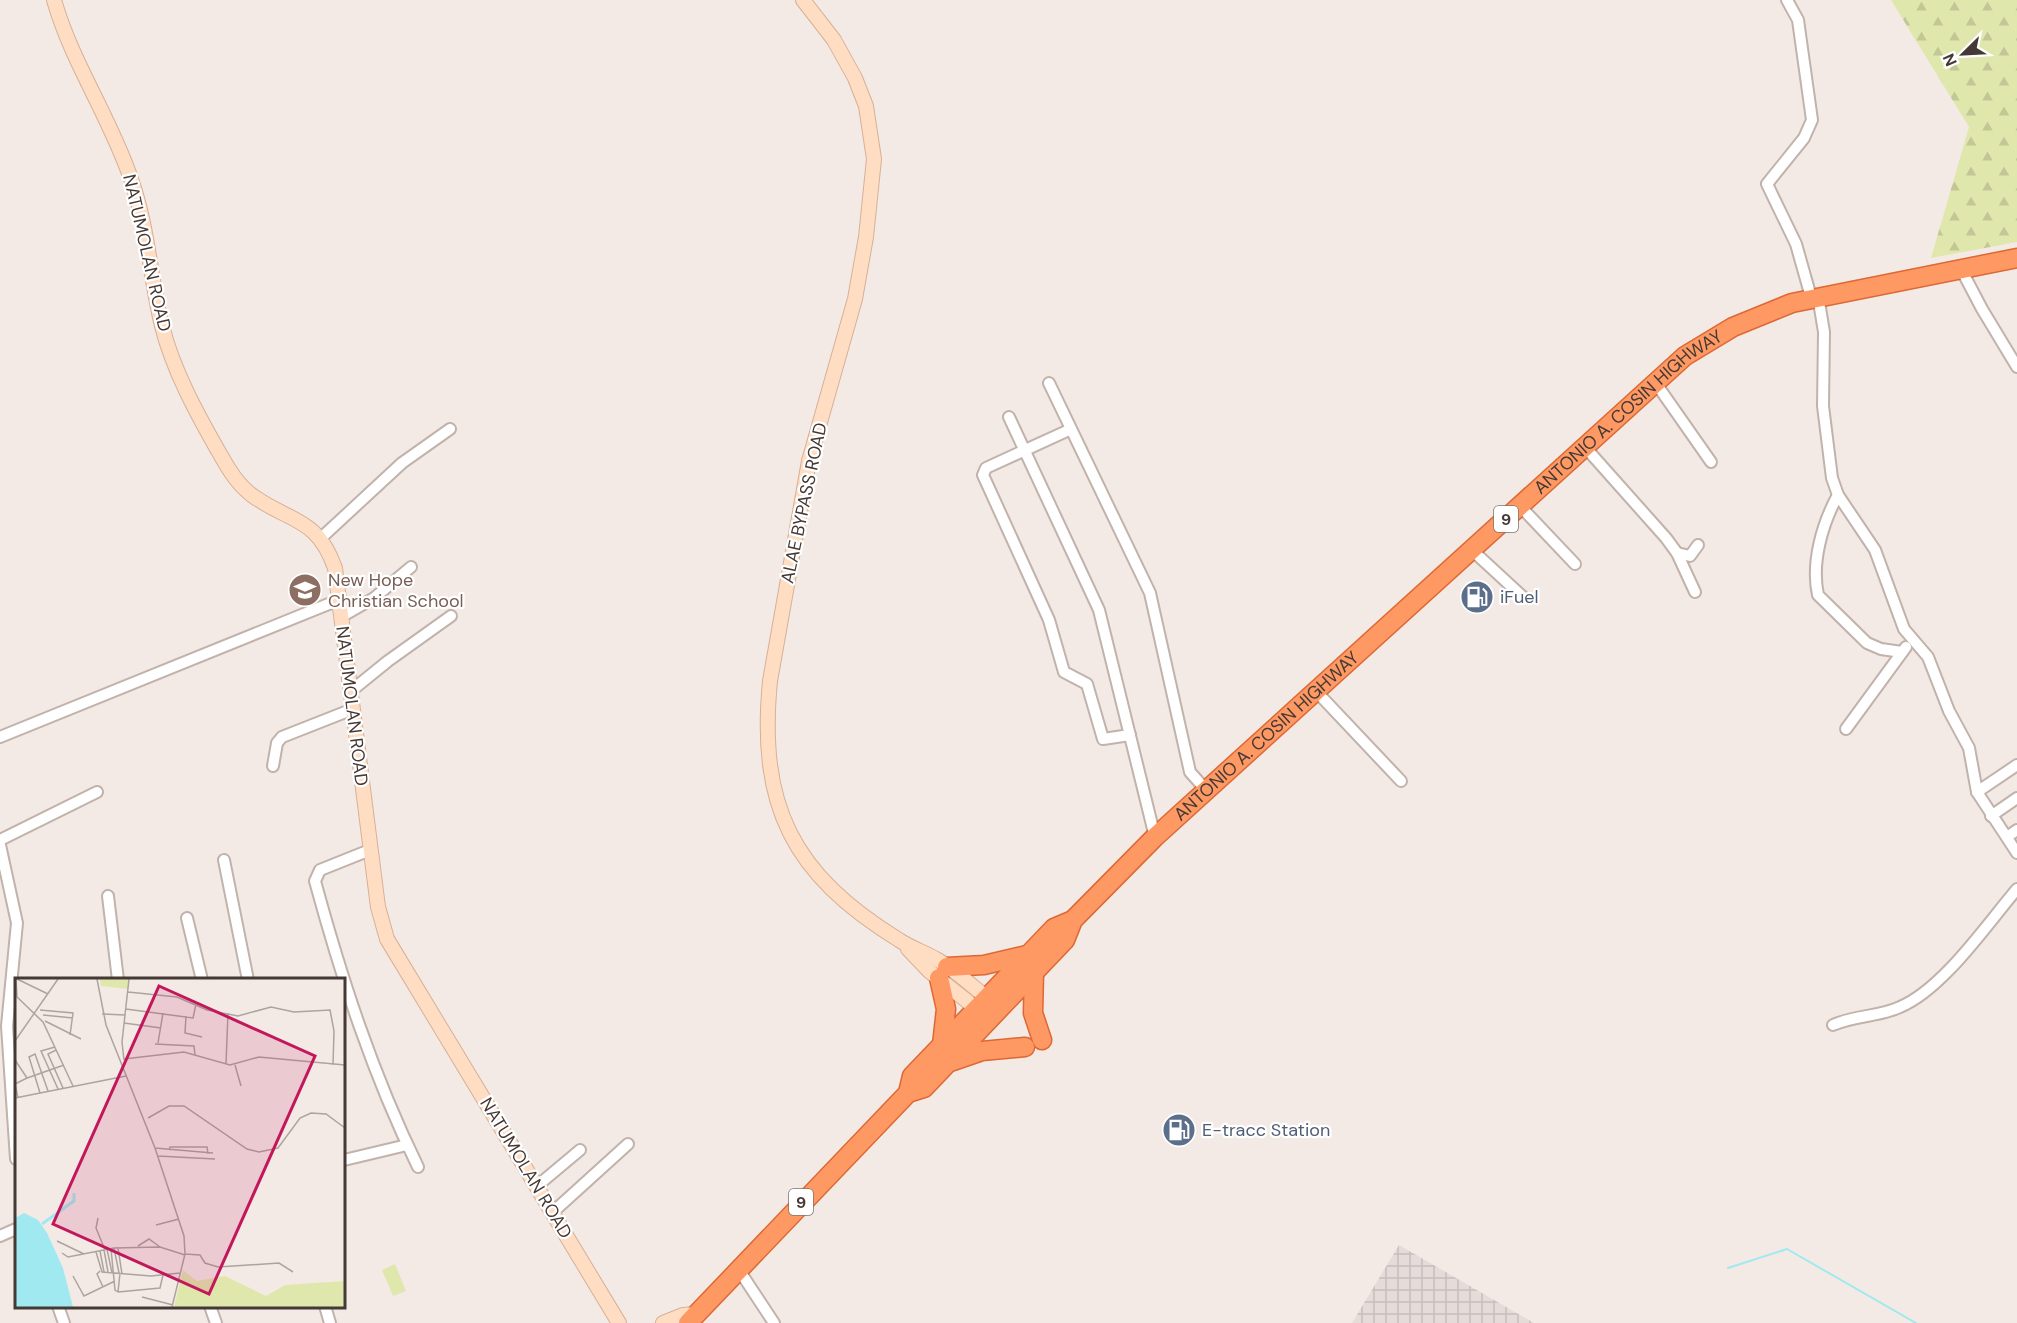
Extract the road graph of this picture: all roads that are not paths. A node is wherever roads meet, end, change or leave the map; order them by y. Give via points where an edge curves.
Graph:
1 (54, 0) edge
2 (803, 0) edge
3 (1788, 0) edge
4 (2017, 258) edge
5 (1961, 269) junction
6 (1815, 296) junction
7 (2017, 367) edge
8 (1655, 382) junction
9 (1049, 383) dead end
10 (1009, 417) dead end
11 (450, 429) dead end
12 (1069, 430) junction
13 (1585, 447) junction
14 (1025, 450) junction
15 (1711, 462) dead end
16 (1838, 495) junction
17 (1520, 506) junction
18 (321, 538) junction
19 (1698, 545) dead end
20 (1473, 551) junction
21 (1677, 553) junction
22 (1575, 564) dead end
23 (411, 567) dead end
24 (1695, 591) dead end
25 (1523, 597) dead end
26 (341, 599) junction
27 (451, 616) dead end
28 (341, 617) junction
29 (1912, 640) junction
30 (1902, 652) junction
31 (1315, 690) junction
32 (351, 691) junction
33 (353, 709) junction
34 (1846, 729) dead end
35 (1130, 735) junction
36 (0, 737) edge
37 (2017, 765) edge
38 (273, 766) dead end
39 (1401, 781) dead end
40 (1206, 790) junction
41 (97, 792) dead end
42 (1977, 792) junction
43 (2017, 798) edge
44 (1991, 816) junction
45 (2017, 830) edge
46 (1155, 837) junction
47 (2007, 837) junction
48 (0, 840) edge
49 (0, 845) edge
50 (370, 850) junction
51 (2017, 853) edge
52 (224, 860) dead end
53 (2017, 889) edge
54 (108, 896) dead end
55 (187, 918) dead end
56 (1073, 920) junction
57 (1029, 954) junction
58 (1034, 972) junction
59 (943, 973) junction
60 (118, 978) edge
61 (202, 978) edge
62 (248, 978) edge
63 (342, 978) edge
64 (345, 990) edge
65 (13, 1004) edge
66 (988, 1008) junction
67 (1833, 1024) dead end
68 (945, 1054) junction
69 (628, 1144) dead end
70 (407, 1145) junction
71 (15, 1148) edge
72 (580, 1150) dead end
73 (345, 1160) edge
74 (418, 1167) dead end
75 (537, 1186) junction
76 (552, 1212) junction
77 (15, 1229) edge
78 (0, 1236) edge
79 (738, 1270) junction
80 (59, 1308) edge
81 (211, 1308) edge
82 (326, 1308) edge
83 (693, 1318) edge
84 (64, 1323) edge
85 (216, 1323) edge
86 (330, 1323) edge
87 (619, 1323) edge
88 (663, 1323) edge
89 (774, 1323) edge

1 - 18 street, NATUMOLAN ROAD via 76,62 132,180 163,328 193,403 227,466 243,487
2 - 59 street, ALAE BYPASS ROAD via 834,40 855,78 866,106 874,159 855,299 809,461 770,681 766,718 769,770 788,830 815,872 850,905
3 - 6 street via 1798,20 1812,120 1804,138 1767,184 1796,244
4 - 5 highway, ANTONIO A. COSIN HIGHWAY / 9
5 - 6 highway, ANTONIO A. COSIN HIGHWAY / 9
5 - 7 street
6 - 8 highway, ANTONIO A. COSIN HIGHWAY / 9 via 1733,327 1685,356
6 - 16 street via 1824,332 1823,406 1832,478
8 - 13 highway, ANTONIO A. COSIN HIGHWAY / 9
8 - 15 street
9 - 12 street
10 - 14 street
11 - 18 street via 402,463
12 - 14 street
12 - 40 street via 1150,593 1190,772
13 - 17 highway, ANTONIO A. COSIN HIGHWAY / 9
13 - 21 street
14 - 35 street via 1099,610
14 - 35 street via 986,468 984,479 1049,620 1064,672 1087,684 1102,739
16 - 29 street via 1875,550 1899,619
16 - 30 street via 1822,533 1818,596 1867,643
17 - 20 highway, ANTONIO A. COSIN HIGHWAY / 9
17 - 22 street
18 - 26 street, NATUMOLAN ROAD via 335,568
19 - 21 street via 1690,556
20 - 25 street
20 - 31 highway, ANTONIO A. COSIN HIGHWAY / 9
21 - 24 street
23 - 28 street via 374,598
26 - 28 street, NATUMOLAN ROAD
26 - 36 street
27 - 32 street
28 - 32 street, NATUMOLAN ROAD
29 - 30 street
29 - 42 street via 1928,657 1952,718 1967,744
30 - 34 street
31 - 39 street
31 - 40 highway, ANTONIO A. COSIN HIGHWAY / 9
32 - 33 street, NATUMOLAN ROAD
33 - 38 street via 282,737
33 - 50 street, NATUMOLAN ROAD
35 - 46 street
37 - 42 street
40 - 46 highway, ANTONIO A. COSIN HIGHWAY / 9
41 - 48 street
42 - 44 street
43 - 44 street
44 - 47 street
45 - 47 street
46 - 56 highway, ANTONIO A. COSIN HIGHWAY / 9
47 - 51 street
49 - 65 street via 17,923
50 - 63 street via 320,870 315,877
50 - 75 street, NATUMOLAN ROAD via 387,939
52 - 62 street
53 - 67 street via 1966,953 1909,1003 1892,1011
54 - 60 street
55 - 61 street
56 - 57 highway, ANTONIO A. COSIN HIGHWAY / 9 via 1054,928
56 - 58 highway, ANTONIO A. COSIN HIGHWAY / 9 via 1065,940
57 - 59 highway
57 - 66 highway, ANTONIO A. COSIN HIGHWAY / 9
58 - 66 highway, ANTONIO A. COSIN HIGHWAY / 9
58 - 68 highway via 1033,1043
59 - 66 street, ALAE BYPASS ROAD
59 - 68 highway
64 - 70 street
65 - 71 street via 8,1069
66 - 68 highway, ANTONIO A. COSIN HIGHWAY / 9
68 - 79 highway, ANTONIO A. COSIN HIGHWAY / 9 via 912,1076 908,1093
69 - 76 street
70 - 73 street
70 - 74 street
72 - 75 street
75 - 76 street, NATUMOLAN ROAD
76 - 87 street, NATUMOLAN ROAD
77 - 78 street
79 - 83 highway, ANTONIO A. COSIN HIGHWAY / 9
79 - 89 street
80 - 84 street
81 - 85 street
82 - 86 street
83 - 88 street via 683,1315

